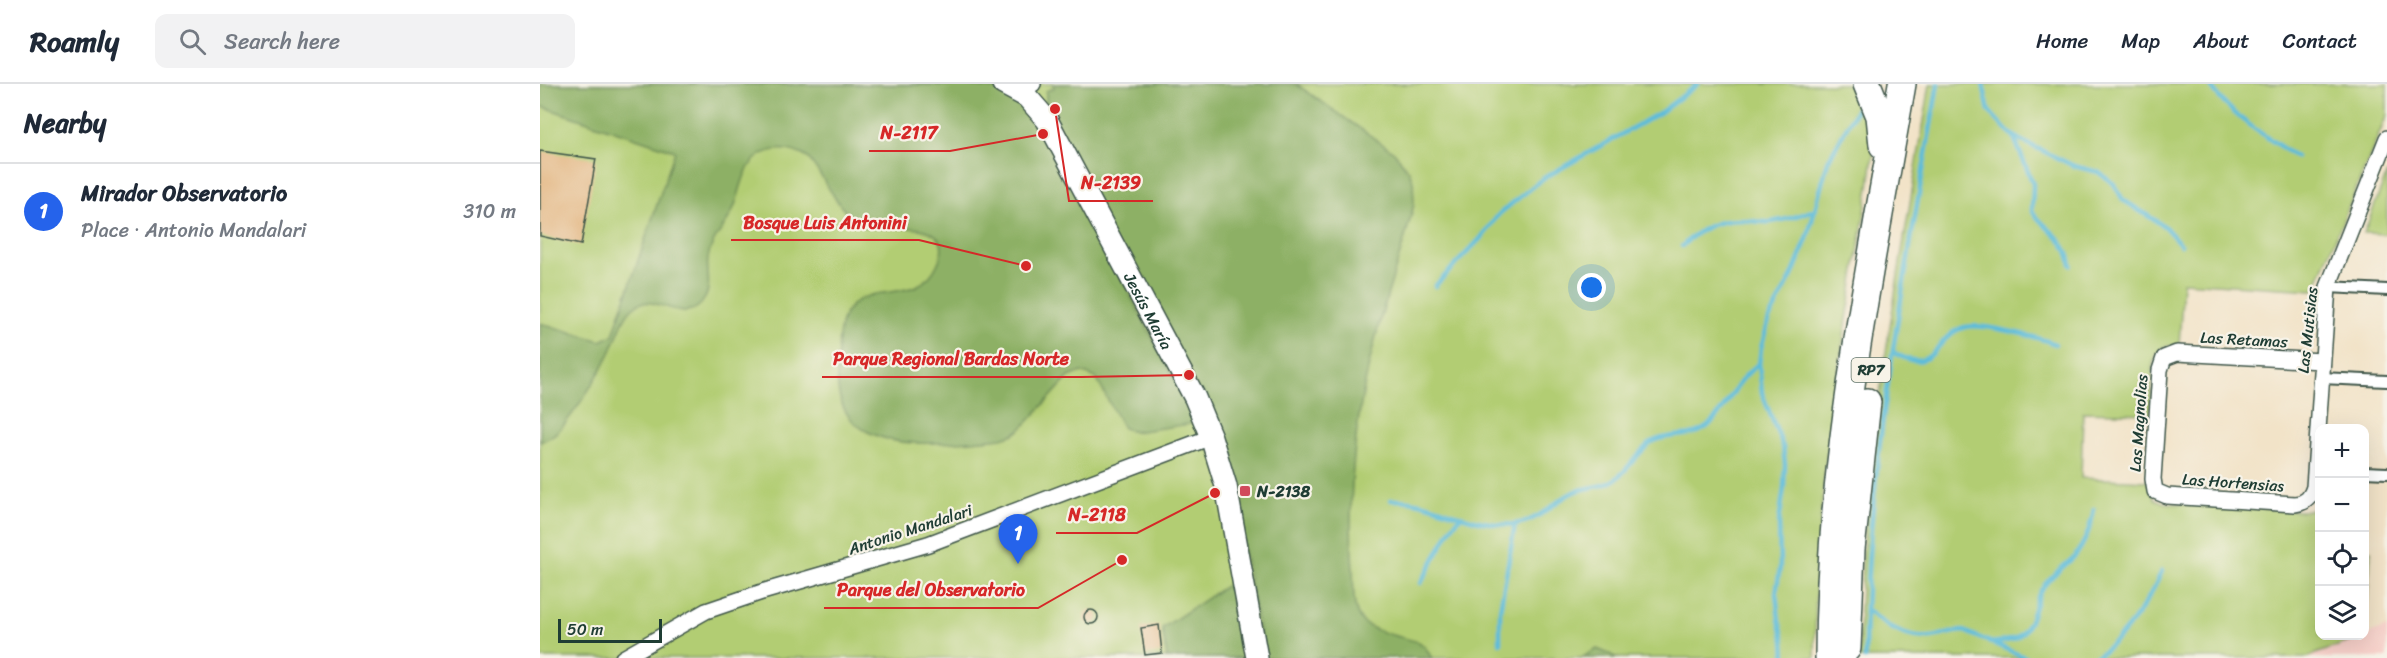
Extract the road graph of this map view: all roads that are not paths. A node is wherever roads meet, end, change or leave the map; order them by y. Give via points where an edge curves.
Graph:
1 (1867, 84) edge
2 (1902, 84) edge
3 (1919, 84) edge
4 (1019, 86) edge
5 (2387, 138) edge
6 (1882, 204) junction
7 (2328, 287) junction
8 (2387, 290) edge
9 (2164, 358) joint
10 (2322, 361) junction
11 (2321, 378) junction
12 (2387, 381) edge
13 (2319, 424) edge
14 (1211, 437) junction
15 (2369, 472) edge
16 (2387, 473) edge
17 (2315, 478) edge
18 (2155, 490) joint
19 (2308, 499) joint
20 (623, 658) edge
21 (1257, 658) edge
22 (1829, 658) edge
23 (1847, 658) edge

1 - 6 highway via 1882,127
2 - 6 highway, RP7
3 - 23 highway, RP7 via 1861,445 1851,549
4 - 14 main road, Jesús María via 1047,120 1195,398
5 - 7 street, Las Mutisias
6 - 22 highway, RP7 via 1840,464 1830,569
7 - 8 street
7 - 10 street, Las Mutisias
9 - 10 street, Las Retamas via 2177,353
9 - 18 street, Las Magnolias via 2160,365
10 - 11 street, Las Mutisias
11 - 12 street
11 - 13 street, Las Mutisias
14 - 20 street, Antonio Mandalari via 950,536 705,611
14 - 21 main road, Jesús María via 1227,494
15 - 16 street
17 - 19 street, Las Mutisias
18 - 19 street, Las Hortensias via 2167,496 2283,503

